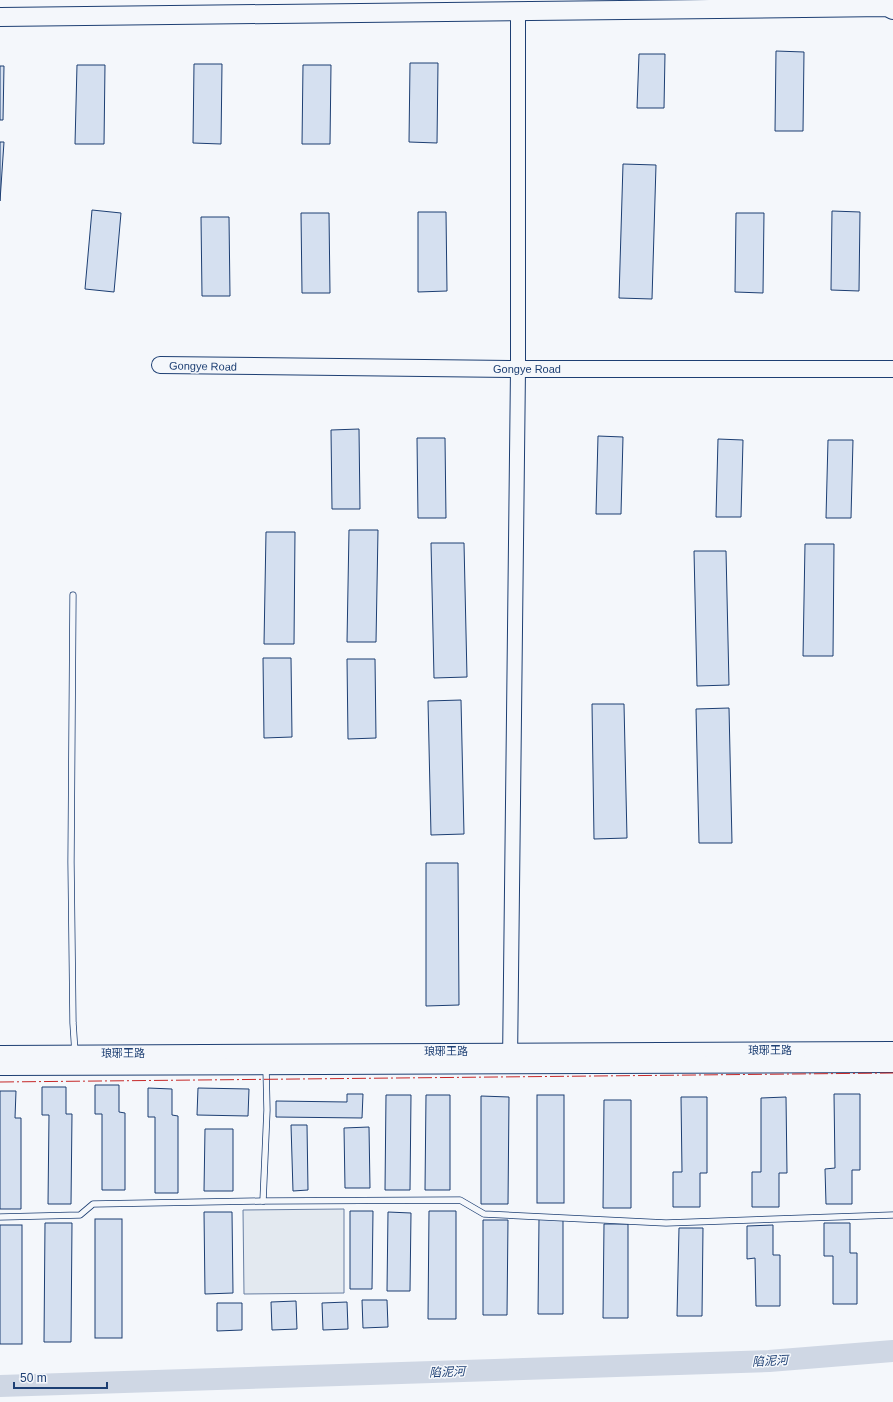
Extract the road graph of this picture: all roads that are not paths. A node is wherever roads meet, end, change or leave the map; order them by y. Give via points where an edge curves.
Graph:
1 (893, 10) edge
2 (518, 11) junction
3 (0, 17) edge
4 (160, 366) dead end
5 (518, 369) junction
6 (893, 369) edge
7 (73, 595) dead end
8 (893, 1050) edge
9 (75, 1053) junction
10 (0, 1054) edge
11 (510, 1058) junction
12 (266, 1059) junction
13 (893, 1064) edge
14 (0, 1067) edge
15 (263, 1201) junction
16 (893, 1215) edge
17 (0, 1217) edge

1 - 2 main road via 887,7
2 - 3 main road
2 - 5 street
4 - 5 main road, Gongye Road
5 - 6 main road, Gongye Road
5 - 11 street
7 - 9 lane via 71,870
8 - 11 main road, 琅琊王路
9 - 10 main road, 琅琊王路
9 - 12 main road, 琅琊王路
11 - 12 main road, 琅琊王路
11 - 13 main road, 琅琊王路
12 - 14 main road, 琅琊王路
12 - 15 lane via 267,1110
15 - 16 lane via 460,1200 484,1214 666,1223
15 - 17 lane via 93,1204 80,1215

